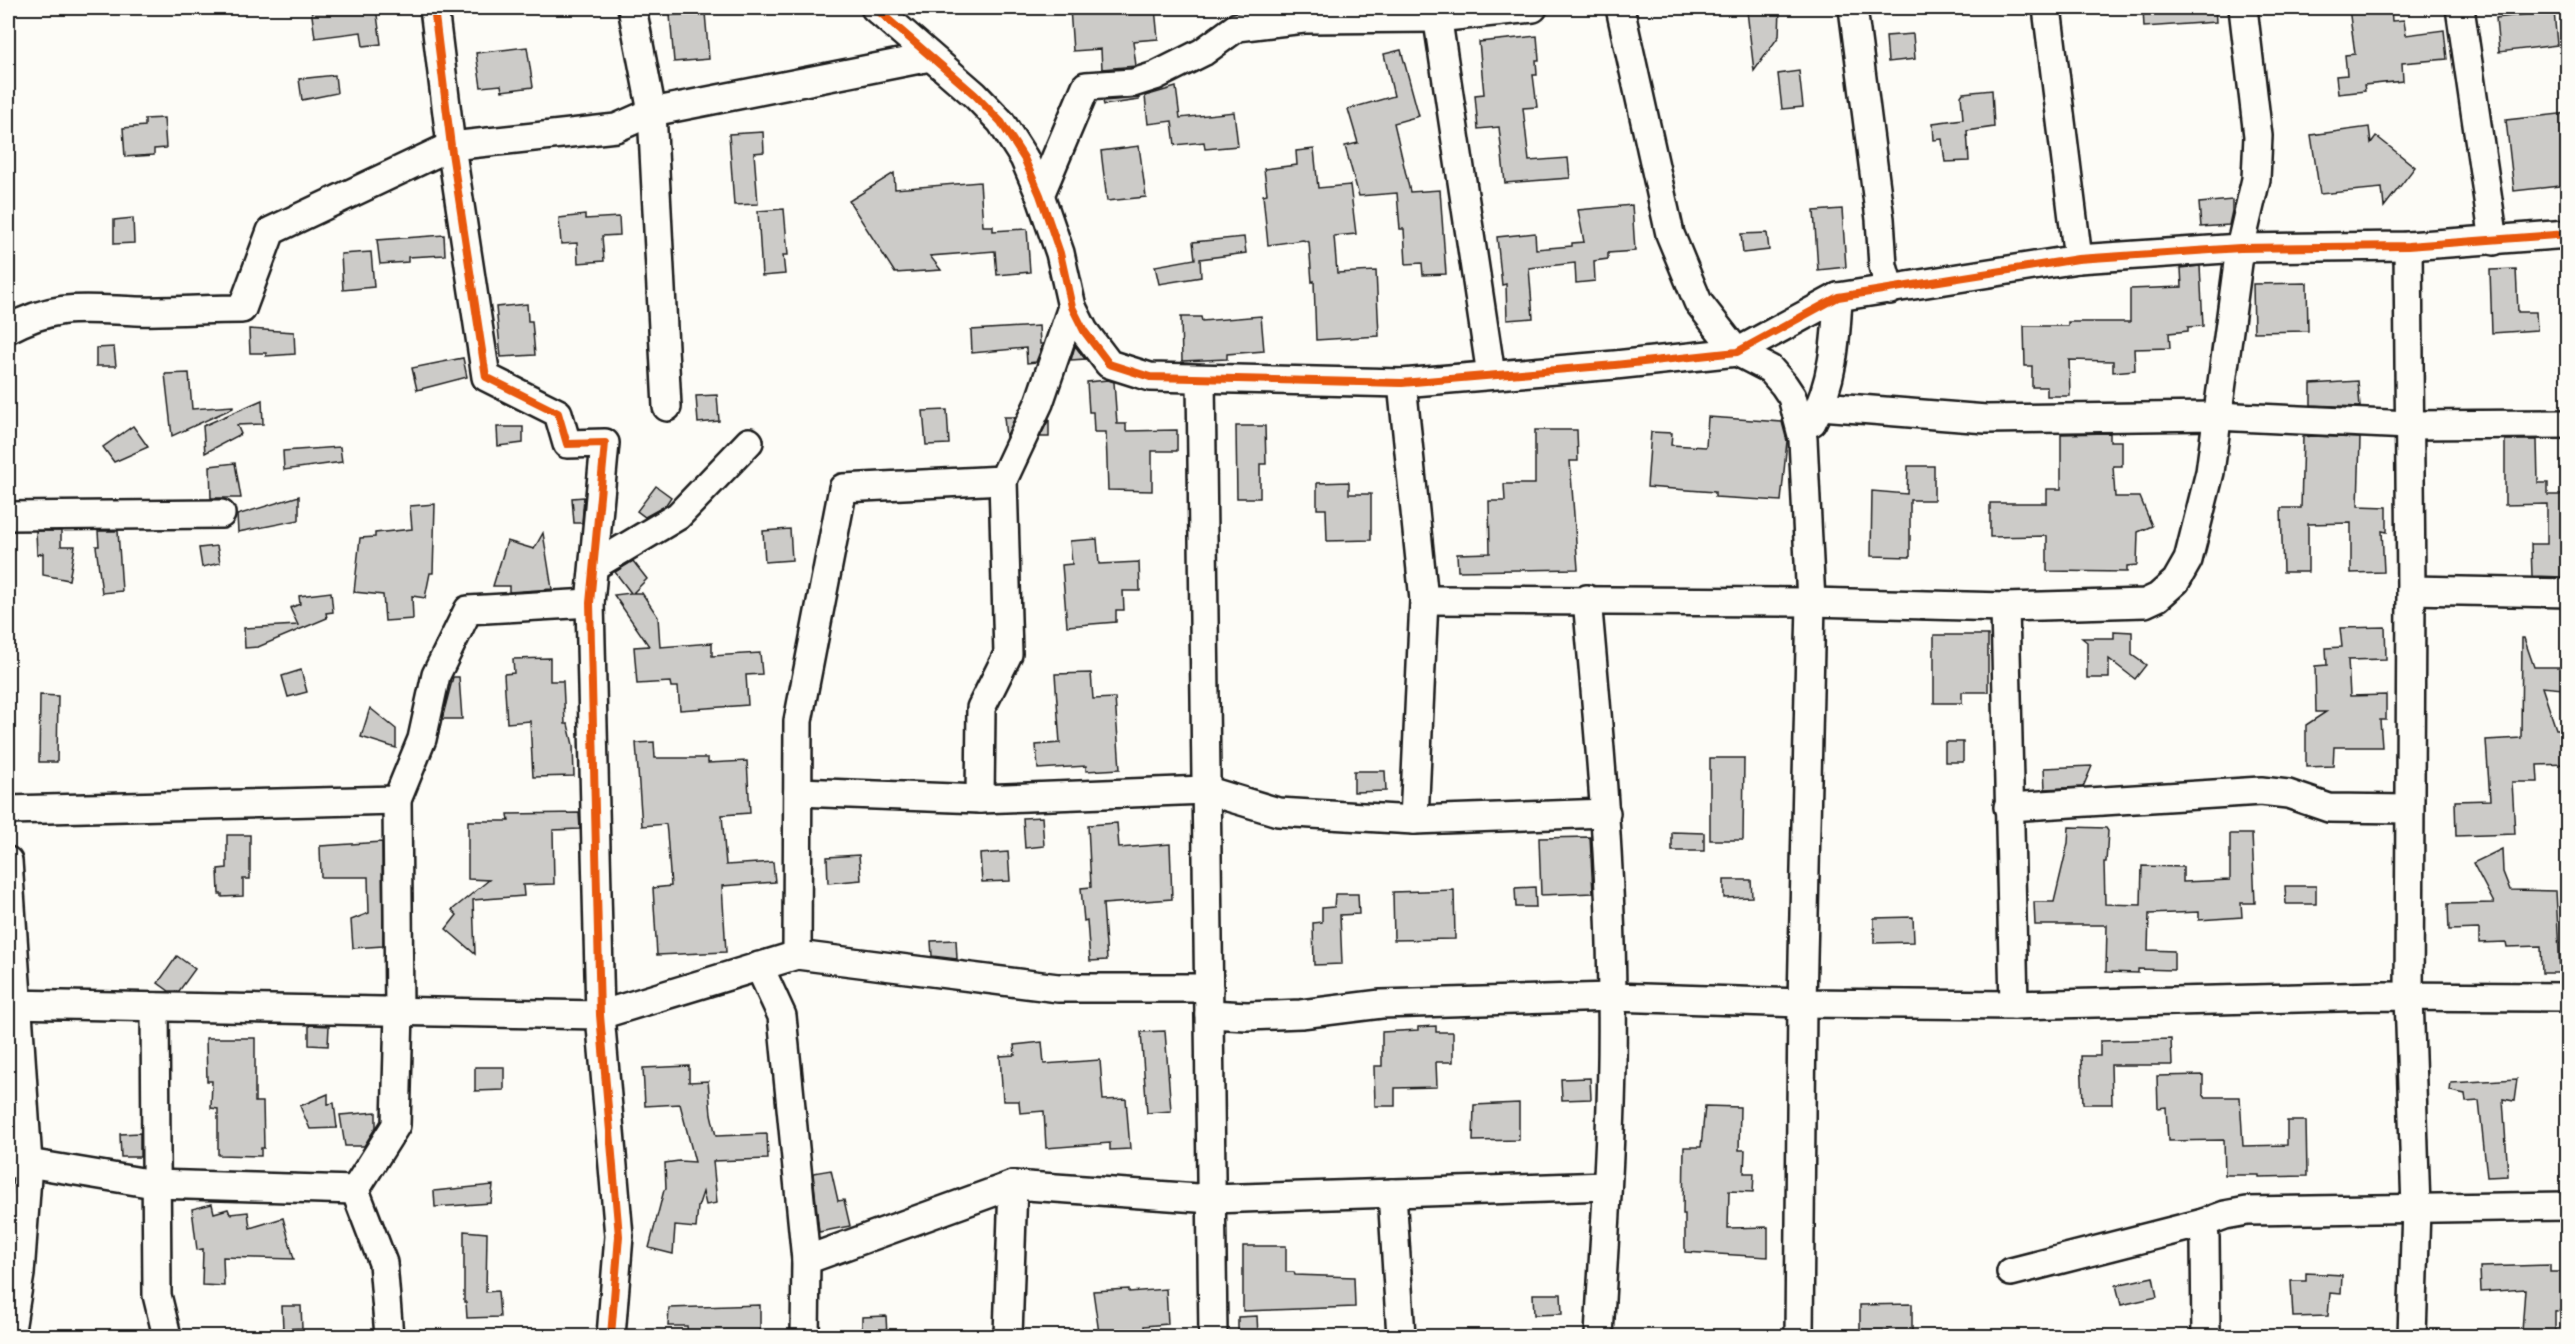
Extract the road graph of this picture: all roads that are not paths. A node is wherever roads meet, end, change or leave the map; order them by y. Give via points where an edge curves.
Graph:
1 (434, 8) edge
2 (632, 8) edge
3 (875, 8) edge
4 (1533, 8) edge
5 (1620, 8) edge
6 (1853, 8) edge
7 (2047, 8) edge
8 (2243, 8) edge
9 (2460, 8) edge
10 (1436, 13) edge
11 (1235, 17) edge
12 (930, 57) junction
13 (652, 112) junction
14 (451, 146) junction
15 (1040, 195) junction
16 (2568, 234) edge
17 (2494, 241) junction
18 (2408, 246) junction
19 (2240, 248) junction
20 (2078, 259) junction
21 (1890, 290) junction
22 (1838, 297) junction
23 (1072, 307) junction
24 (8, 329) edge
25 (1737, 352) junction
26 (1491, 375) junction
27 (1202, 379) junction
28 (1402, 383) junction
29 (1821, 406) junction
30 (667, 407) dead end
31 (2216, 416) junction
32 (2410, 424) junction
33 (2568, 424) edge
34 (1803, 439) junction
35 (749, 442) dead end
36 (1003, 480) junction
37 (221, 514) dead end
38 (8, 516) edge
39 (594, 566) junction
40 (2410, 590) junction
41 (2568, 593) edge
42 (1424, 600) junction
43 (1587, 600) junction
44 (1810, 602) junction
45 (590, 603) junction
46 (2005, 607) junction
47 (1205, 789) junction
48 (798, 792) junction
49 (980, 798) junction
50 (397, 800) junction
51 (2008, 807) junction
52 (2409, 809) junction
53 (8, 810) edge
54 (1606, 813) junction
55 (1414, 820) junction
56 (8, 861) edge
57 (797, 955) junction
58 (759, 966) junction
59 (2409, 996) junction
60 (1612, 997) junction
61 (2568, 997) edge
62 (1209, 1001) junction
63 (1802, 1003) junction
64 (13, 1004) edge
65 (2014, 1005) junction
66 (155, 1007) junction
67 (399, 1011) junction
68 (600, 1015) junction
69 (18, 1164) edge
70 (154, 1184) junction
71 (1013, 1185) junction
72 (1607, 1186) junction
73 (355, 1190) junction
74 (1392, 1193) junction
75 (1212, 1199) junction
76 (2568, 1206) edge
77 (2416, 1208) junction
78 (2203, 1222) junction
79 (806, 1260) junction
80 (2011, 1272) dead end
81 (14, 1276) edge
82 (10, 1336) edge
83 (167, 1336) edge
84 (389, 1336) edge
85 (611, 1336) edge
86 (805, 1336) edge
87 (1008, 1336) edge
88 (1214, 1336) edge
89 (1401, 1336) edge
90 (1599, 1336) edge
91 (1799, 1336) edge
92 (2206, 1336) edge
93 (2412, 1336) edge

1 - 14 street
2 - 13 street
3 - 12 street
4 - 10 street
5 - 25 street via 1670,234 1698,302
6 - 21 street via 1883,266
7 - 20 street
8 - 19 street via 2258,136 2256,178
9 - 17 street
10 - 11 street via 1304,19
10 - 26 street
11 - 15 street via 1203,52 1155,76 1133,83 1086,86
12 - 13 street
12 - 15 street via 1001,122 1024,158
13 - 14 street via 616,128
13 - 30 street
14 - 24 street via 271,231 242,309 137,311 79,307 31,316
14 - 39 street via 486,377 558,414 567,444 605,443
15 - 23 street via 1060,253
16 - 17 street
17 - 18 street
18 - 19 street
18 - 32 street
19 - 20 street
19 - 31 street
20 - 21 street
21 - 22 street
22 - 25 street
22 - 29 street via 1835,358
23 - 27 street via 1109,364 1150,377
23 - 36 street via 1039,403
25 - 26 street
25 - 34 street via 1770,369 1784,385 1792,397
26 - 28 street
27 - 28 street
27 - 47 street
28 - 42 street
29 - 31 street via 1986,419
29 - 34 street
31 - 32 street
31 - 46 street via 2210,472 2197,530 2188,560 2176,581 2145,603
32 - 33 street
32 - 40 street
34 - 44 street
35 - 39 street via 678,516
36 - 48 street via 843,488 798,721
36 - 49 street via 1008,654 981,708
37 - 38 street
39 - 45 street
40 - 41 street
40 - 52 street
42 - 43 street
42 - 55 street
43 - 44 street
43 - 54 street
44 - 46 street
44 - 63 street
45 - 50 street via 468,610 436,675 422,738
45 - 68 street
46 - 51 street
47 - 49 street
47 - 55 street via 1278,812
47 - 62 street
48 - 49 street
48 - 57 street
50 - 53 street
50 - 67 street
51 - 52 street via 2261,791 2288,794 2329,808
51 - 65 street
52 - 59 street
54 - 55 street
54 - 60 street
56 - 64 street
57 - 58 street
57 - 62 street via 1058,988
58 - 68 street
58 - 79 street via 782,1016
59 - 61 street
59 - 65 street
59 - 77 street
60 - 62 street via 1381,1005 1247,1016
60 - 63 street
60 - 72 street
62 - 75 street
63 - 65 street
63 - 91 street
64 - 66 street
64 - 69 street
66 - 67 street
66 - 70 street
67 - 68 street
67 - 73 street via 396,1125
68 - 85 street via 619,1236
69 - 70 street
69 - 81 street
70 - 73 street
70 - 83 street via 157,1295
71 - 75 street
71 - 79 street
71 - 87 street
72 - 74 street
72 - 90 street
73 - 84 street via 383,1263
74 - 75 street
74 - 89 street
75 - 88 street
76 - 77 street
77 - 78 street via 2247,1211
77 - 93 street
78 - 80 street
78 - 92 street
79 - 86 street
81 - 82 street

